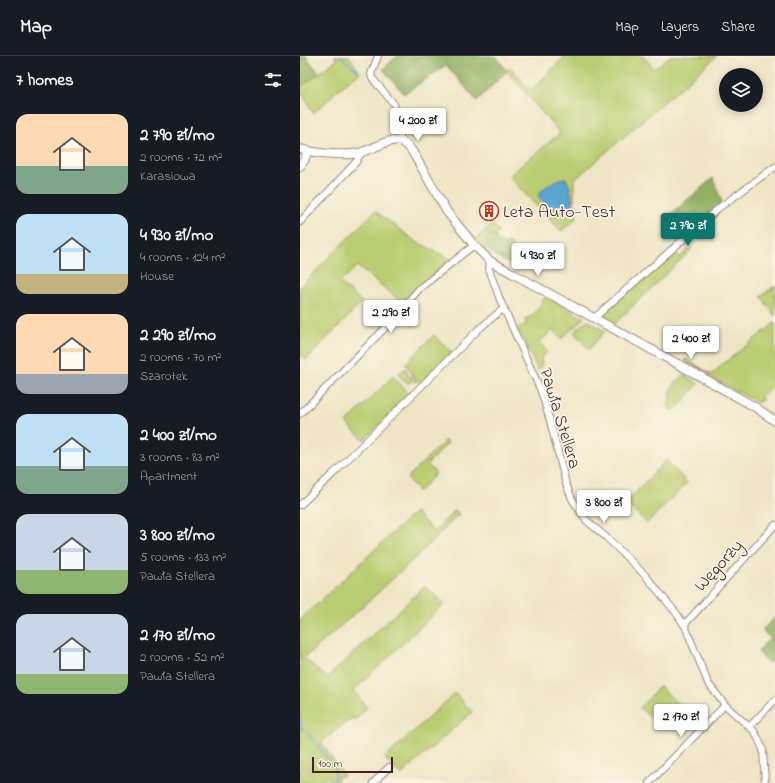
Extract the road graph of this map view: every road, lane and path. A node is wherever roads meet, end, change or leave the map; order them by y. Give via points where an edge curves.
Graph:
1 (378, 56) edge
2 (400, 140) junction
3 (304, 150) edge
4 (362, 152) junction
5 (300, 166) edge
6 (775, 166) edge
7 (300, 222) edge
8 (474, 246) junction
9 (490, 261) junction
10 (504, 308) junction
11 (594, 318) junction
12 (300, 414) edge
13 (775, 421) edge
14 (300, 505) edge
15 (775, 525) edge
16 (684, 625) junction
17 (775, 700) edge
18 (725, 705) junction
19 (749, 727) junction
20 (389, 767) dead end
21 (373, 783) edge
22 (649, 783) edge
23 (765, 783) edge

1 - 2 street via 371,74 372,78 394,104
2 - 4 street via 387,141
2 - 8 street via 412,151 447,212
3 - 4 street via 342,154
3 - 5 street via 304,161
4 - 7 street via 356,162
6 - 11 street via 720,207
8 - 9 street
8 - 12 street via 420,288
9 - 10 street, Pawła Stellera via 489,269
9 - 11 street
10 - 14 street via 480,328
10 - 16 street, Pawła Stellera via 541,391 566,484 576,506 587,521 652,582
11 - 13 street via 755,407
15 - 16 street, Węgorzy
16 - 18 street, Pawła Stellera via 708,683
17 - 19 street
18 - 19 street, Pawła Stellera
18 - 22 street
19 - 23 street, Pawła Stellera via 763,750
20 - 21 street

